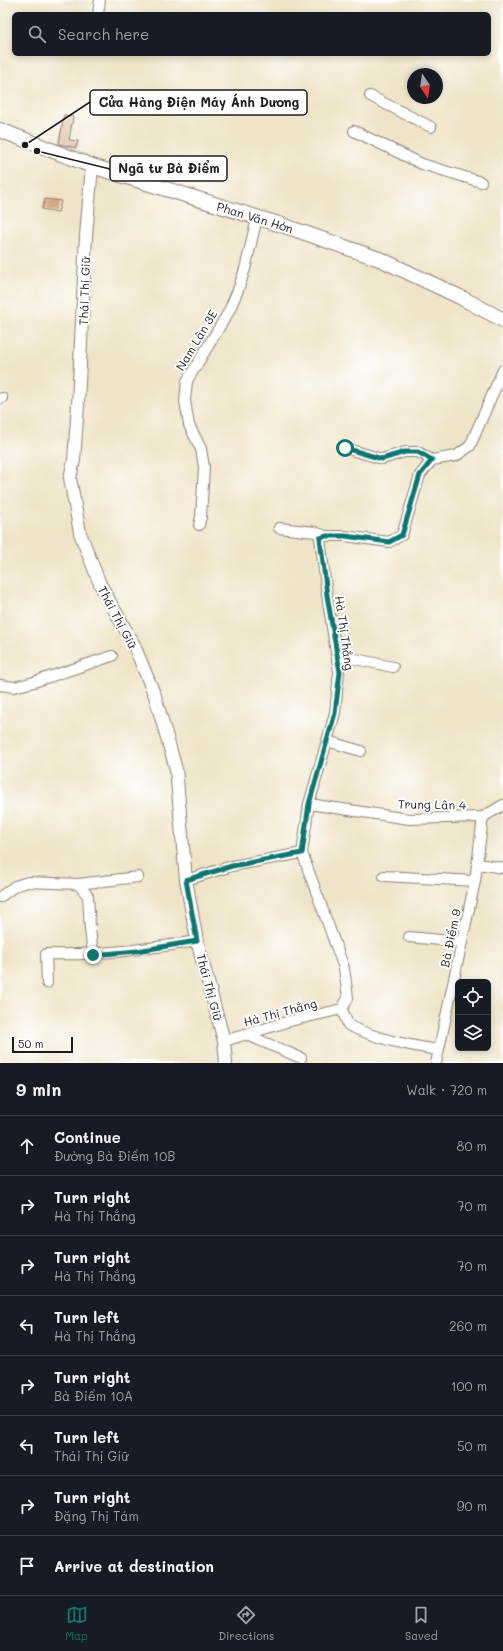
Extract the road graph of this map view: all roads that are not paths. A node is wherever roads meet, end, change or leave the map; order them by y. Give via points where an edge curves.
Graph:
1 (100, 0) edge
2 (98, 12) edge
3 (370, 96) dead end
4 (431, 127) dead end
5 (0, 130) edge
6 (354, 131) dead end
7 (92, 166) junction
8 (481, 182) dead end
9 (257, 218) junction
10 (503, 320) edge
11 (503, 370) edge
12 (345, 448) dead end
13 (432, 460) junction
14 (199, 525) dead end
15 (279, 528) dead end
16 (326, 536) junction
17 (337, 655) junction
18 (112, 656) dead end
19 (393, 666) dead end
20 (0, 685) edge
21 (327, 741) junction
22 (361, 751) dead end
23 (309, 804) junction
24 (503, 805) edge
25 (483, 817) junction
26 (302, 853) junction
27 (478, 864) junction
28 (503, 868) edge
29 (384, 876) dead end
30 (138, 878) dead end
31 (186, 880) junction
32 (475, 881) junction
33 (78, 884) junction
34 (0, 897) edge
35 (409, 937) dead end
36 (197, 941) junction
37 (462, 942) junction
38 (93, 955) junction
39 (46, 983) dead end
40 (342, 1009) junction
41 (245, 1034) junction
42 (224, 1041) junction
43 (438, 1050) junction
44 (302, 1058) dead end
45 (226, 1063) edge
46 (436, 1063) edge

1 - 2 street
3 - 4 street
5 - 7 main road, Phan Văn Hớn
6 - 8 street via 422,164
7 - 9 main road, Phan Văn Hớn
7 - 31 street, Thái Thị Giữ via 78,405 74,460 70,478 80,533 100,584 133,643 155,696 176,769
9 - 10 main road, Phan Văn Hớn via 382,260
9 - 14 street, Nam Lân 3E via 238,290 228,313 187,381 184,401 189,425 201,449 204,467
11 - 13 street via 470,446 456,456
12 - 13 street via 382,459 405,452 418,452
13 - 16 street via 420,475 402,535 389,542
15 - 16 street via 315,532
16 - 17 street, Hà Thị Thắng via 320,538
17 - 19 street
17 - 21 street, Hà Thị Thắng via 340,672 337,699
18 - 20 street via 34,682 14,687
21 - 22 street
21 - 23 street, Hà Thị Thắng
23 - 25 street, Trung Lân 4 via 409,819
23 - 26 street, Hà Thị Thắng
24 - 25 street, Trung Lân 4
25 - 27 street, Bà Điểm 9
26 - 31 street via 232,866
26 - 40 street, Hà Thị Thắng via 344,968 348,998
27 - 28 street
27 - 32 street, Bà Điểm 9
29 - 32 street
30 - 33 street
31 - 36 street, Thái Thị Giữ
32 - 37 street, Bà Điểm 9
33 - 34 street via 28,882 15,886
33 - 38 street via 88,896
35 - 37 street
36 - 38 street
36 - 42 street, Thái Thị Giữ
37 - 43 street, Bà Điểm 9
38 - 39 street via 46,954
40 - 41 street, Hà Thị Thắng
40 - 43 street via 348,1024 365,1033 399,1043
41 - 42 street, Hà Thị Thắng
41 - 44 street
42 - 45 street, Thái Thị Giữ
43 - 46 street, Bà Điểm 9

